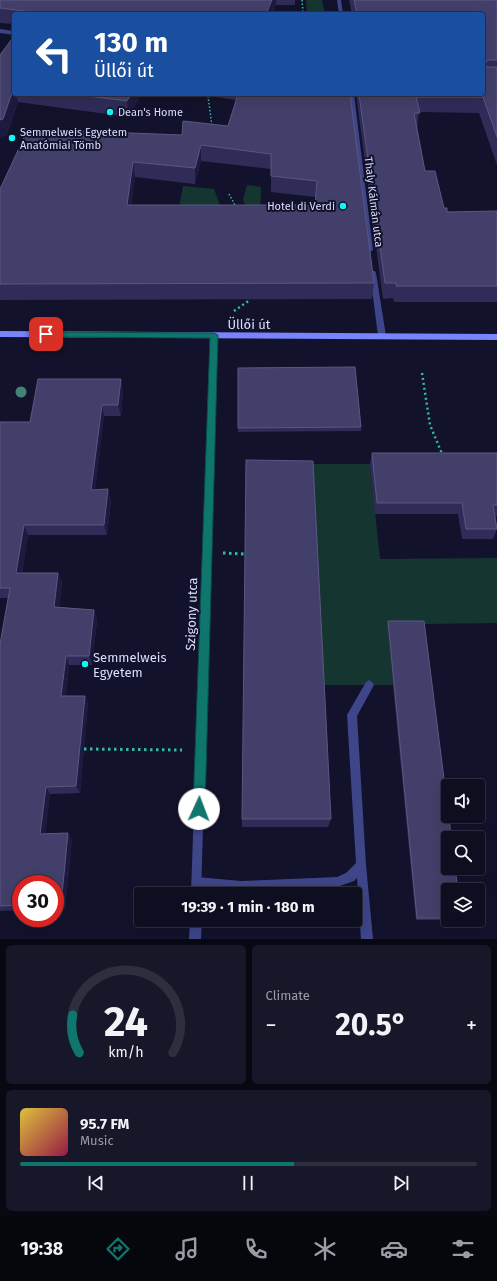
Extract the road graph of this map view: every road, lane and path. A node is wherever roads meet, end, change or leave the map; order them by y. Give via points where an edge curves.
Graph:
1 (302, 0) edge
2 (339, 0) edge
3 (304, 12) edge
4 (341, 12) edge
5 (0, 31) edge
6 (12, 33) edge
7 (208, 96) dead end
8 (351, 96) edge
9 (212, 131) edge
10 (229, 194) dead end
11 (238, 212) edge
12 (371, 261) edge
13 (372, 268) edge
14 (250, 300) edge
15 (234, 311) dead end
16 (0, 334) edge
17 (214, 335) junction
18 (382, 336) junction
19 (497, 337) edge
20 (422, 373) dead end
21 (444, 458) edge
22 (369, 685) dead end
23 (84, 749) dead end
24 (201, 751) junction
25 (361, 865) junction
26 (197, 882) junction
27 (197, 887) edge
28 (196, 927) edge
29 (195, 939) edge
30 (367, 939) edge

1 - 3 path
2 - 4 street
5 - 6 street
7 - 9 path
8 - 12 street, Thaly Kálmán utca
10 - 11 path
13 - 18 street
14 - 15 path
16 - 17 main road, Üllői út
17 - 18 main road, Üllői út
17 - 24 street, Szigony utca
18 - 19 main road, Üllői út
20 - 21 path via 430,425
22 - 25 street via 352,715
23 - 24 path
24 - 26 street, Szigony utca
25 - 26 street via 350,877 337,882 241,886
25 - 30 street
26 - 27 street, Szigony utca
28 - 29 street

